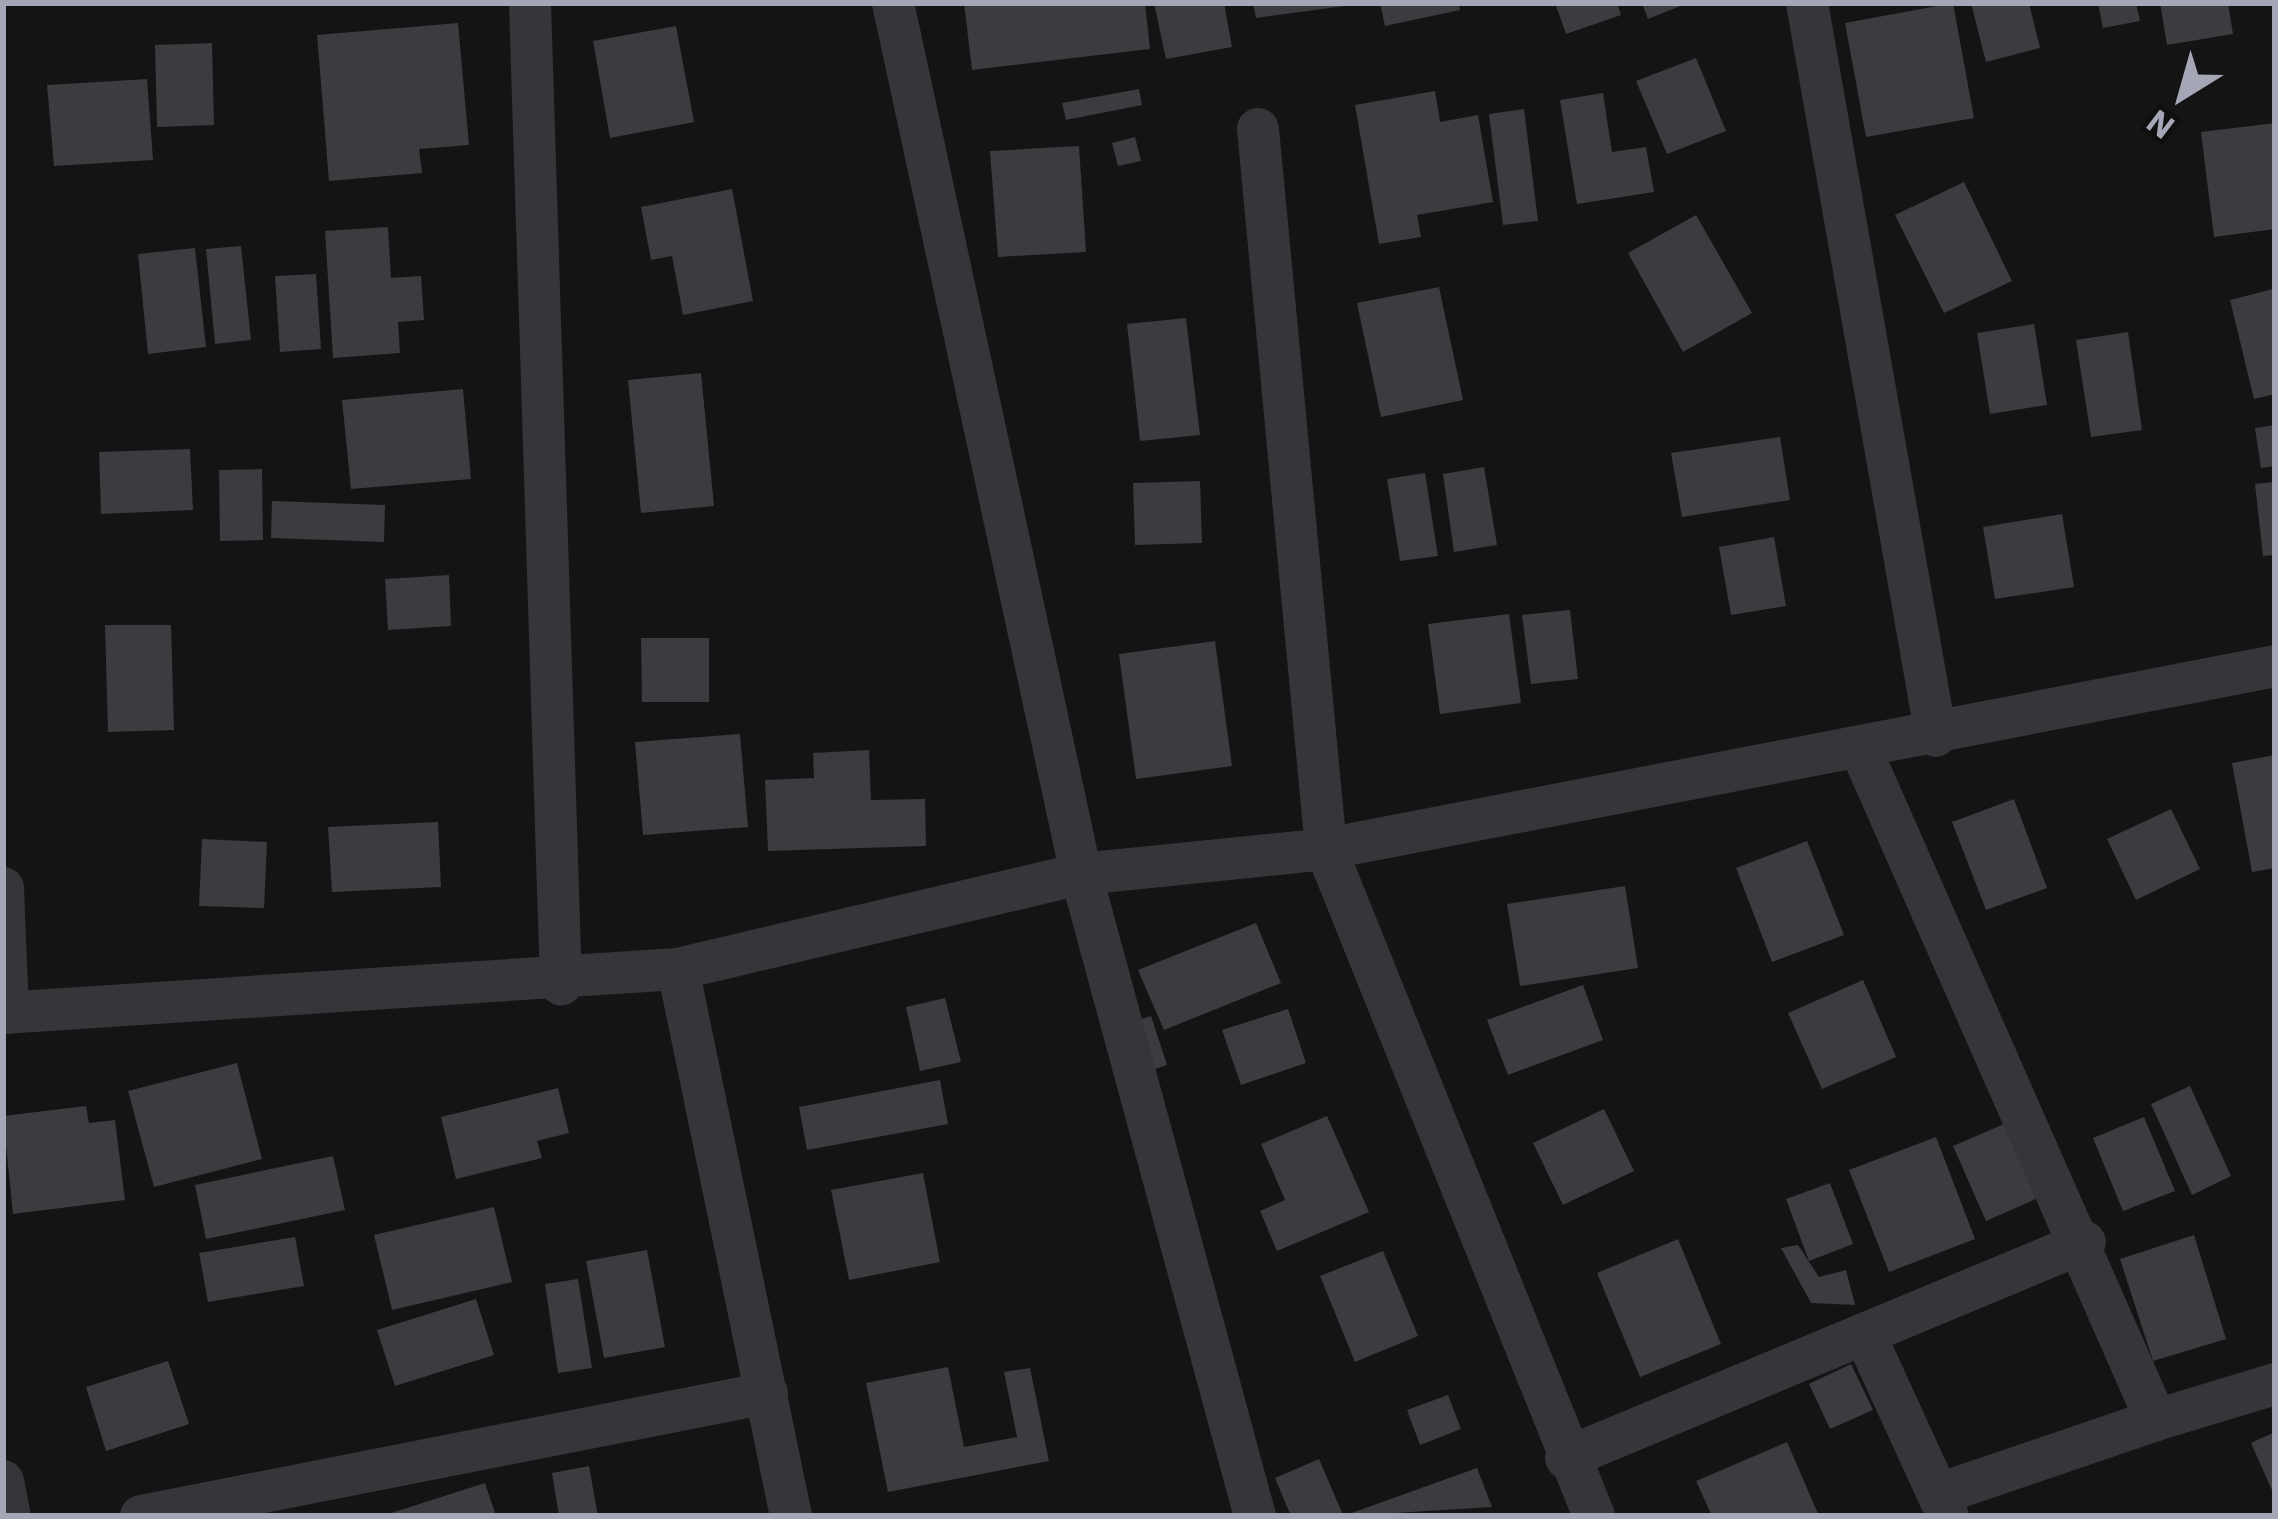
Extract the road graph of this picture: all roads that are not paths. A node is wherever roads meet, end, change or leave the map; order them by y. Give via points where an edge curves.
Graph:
1 (530, 3) edge
2 (892, 3) edge
3 (1807, 3) edge
4 (1258, 129) dead end
5 (2275, 667) edge
6 (1936, 736) junction
7 (1861, 750) junction
8 (1326, 849) junction
9 (1082, 874) junction
10 (3, 888) edge
11 (678, 969) junction
12 (561, 985) junction
13 (6, 1013) edge
14 (2085, 1242) junction
15 (1865, 1335) junction
16 (2275, 1384) edge
17 (767, 1393) junction
18 (2156, 1420) junction
19 (1566, 1458) junction
20 (3, 1481) edge
21 (1943, 1505) edge
22 (10, 1516) edge
23 (141, 1516) edge
24 (791, 1516) edge
25 (1255, 1516) edge
26 (1594, 1516) edge

1 - 12 street
2 - 9 street
3 - 6 street
4 - 8 street
5 - 6 street
6 - 7 street
7 - 8 street
7 - 14 street
8 - 9 street
8 - 19 street
9 - 11 street
9 - 25 street
10 - 13 street
11 - 12 street
11 - 17 street
12 - 13 street
14 - 15 street
14 - 18 street
15 - 19 street
15 - 21 street
16 - 18 street
17 - 23 street
17 - 24 street
18 - 21 street
19 - 26 street
20 - 22 street

